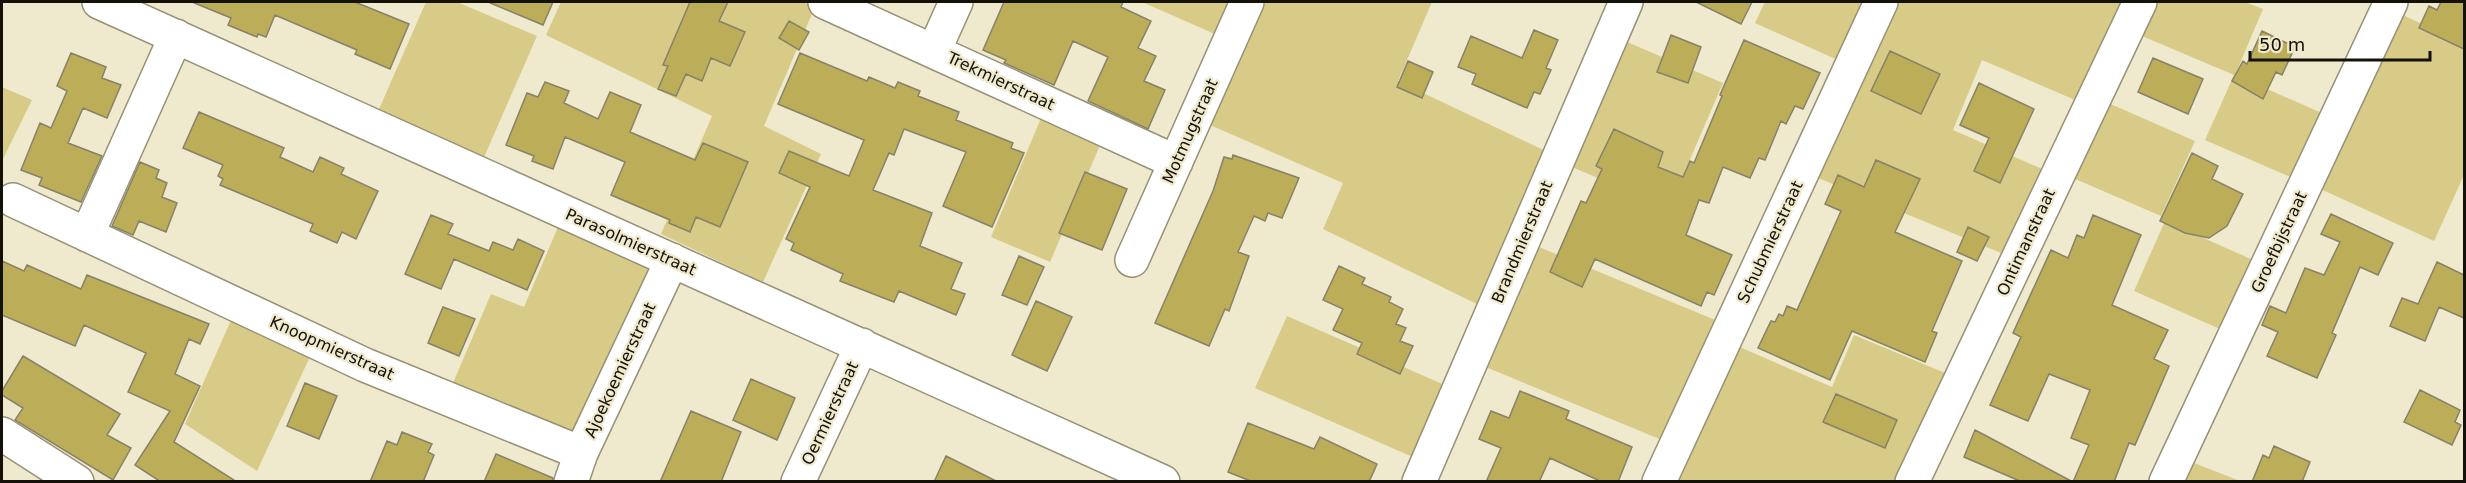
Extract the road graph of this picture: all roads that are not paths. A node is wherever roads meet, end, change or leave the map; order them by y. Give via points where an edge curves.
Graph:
1 (825, 2) edge
2 (956, 2) edge
3 (1247, 2) edge
4 (1626, 2) edge
5 (1881, 2) edge
6 (2140, 2) edge
7 (2391, 2) edge
8 (118, 6) edge
9 (176, 36) junction
10 (934, 51) junction
11 (1176, 162) junction
12 (13, 200) dead end
13 (87, 235) junction
14 (672, 260) junction
15 (1131, 260) dead end
16 (862, 345) junction
17 (2, 434) edge
18 (576, 467) edge
19 (72, 480) edge
20 (798, 482) edge
21 (1163, 482) edge
22 (1419, 482) edge
23 (1659, 482) edge
24 (1912, 482) edge
25 (2166, 482) edge

1 - 10 street, Trekmierstraat
2 - 10 street
3 - 11 street, Motmugstraat
4 - 22 street, Brandmierstraat
5 - 23 street, Schubmierstraat
6 - 24 street, Ontimanstraat
7 - 25 street, Groefbijstraat
8 - 9 street, Parasolmierstraat
9 - 13 street
9 - 14 street, Parasolmierstraat
10 - 11 street, Trekmierstraat
11 - 15 street, Motmugstraat
12 - 13 street, Knoopmierstraat
13 - 18 street, Knoopmierstraat
14 - 16 street, Parasolmierstraat
14 - 18 street, Ajoekoemierstraat
16 - 20 street, Oermierstraat
16 - 21 street, Parasolmierstraat
17 - 19 street

